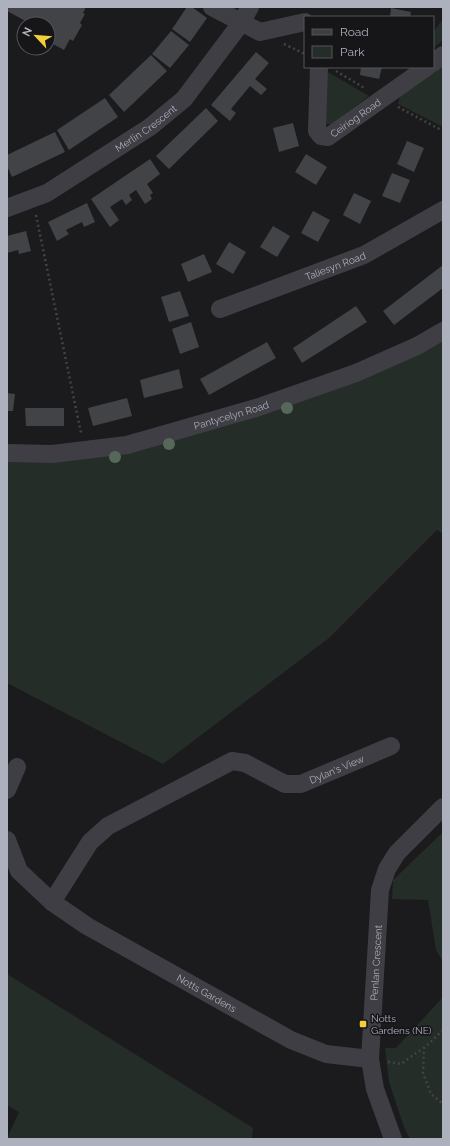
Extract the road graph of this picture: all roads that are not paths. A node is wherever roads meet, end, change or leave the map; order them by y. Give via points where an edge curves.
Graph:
1 (212, 7) edge
2 (250, 7) edge
3 (304, 22) edge
4 (241, 23) junction
5 (443, 55) edge
6 (434, 62) edge
7 (426, 68) edge
8 (327, 69) edge
9 (7, 208) edge
10 (443, 210) edge
11 (220, 309) dead end
12 (443, 331) edge
13 (7, 453) edge
14 (391, 746) dead end
15 (17, 766) dead end
16 (7, 790) edge
17 (443, 807) edge
18 (7, 840) edge
19 (52, 902) junction
20 (370, 1059) junction
21 (393, 1139) edge

1 - 4 street
2 - 4 street, Merlin Crescent
3 - 4 street via 260,32
4 - 9 street, Merlin Crescent via 184,99 150,127 46,193
5 - 6 street
7 - 8 street, Ceiriog Road via 328,137 321,136 317,131
10 - 11 street, Taliesyn Road via 364,255
12 - 13 street, Pantycelyn Road via 417,346 356,373 256,408 120,446 52,454
14 - 19 street, Dylan's View via 301,784 285,784 245,763 232,761 108,826 90,842
15 - 16 street
17 - 20 street, Penlan Crescent via 397,853 387,869 380,890
18 - 19 street, Notts Gardens via 19,871
19 - 20 street, Notts Gardens via 87,926 292,1040 326,1054
20 - 21 street, Penlan Crescent via 375,1089

